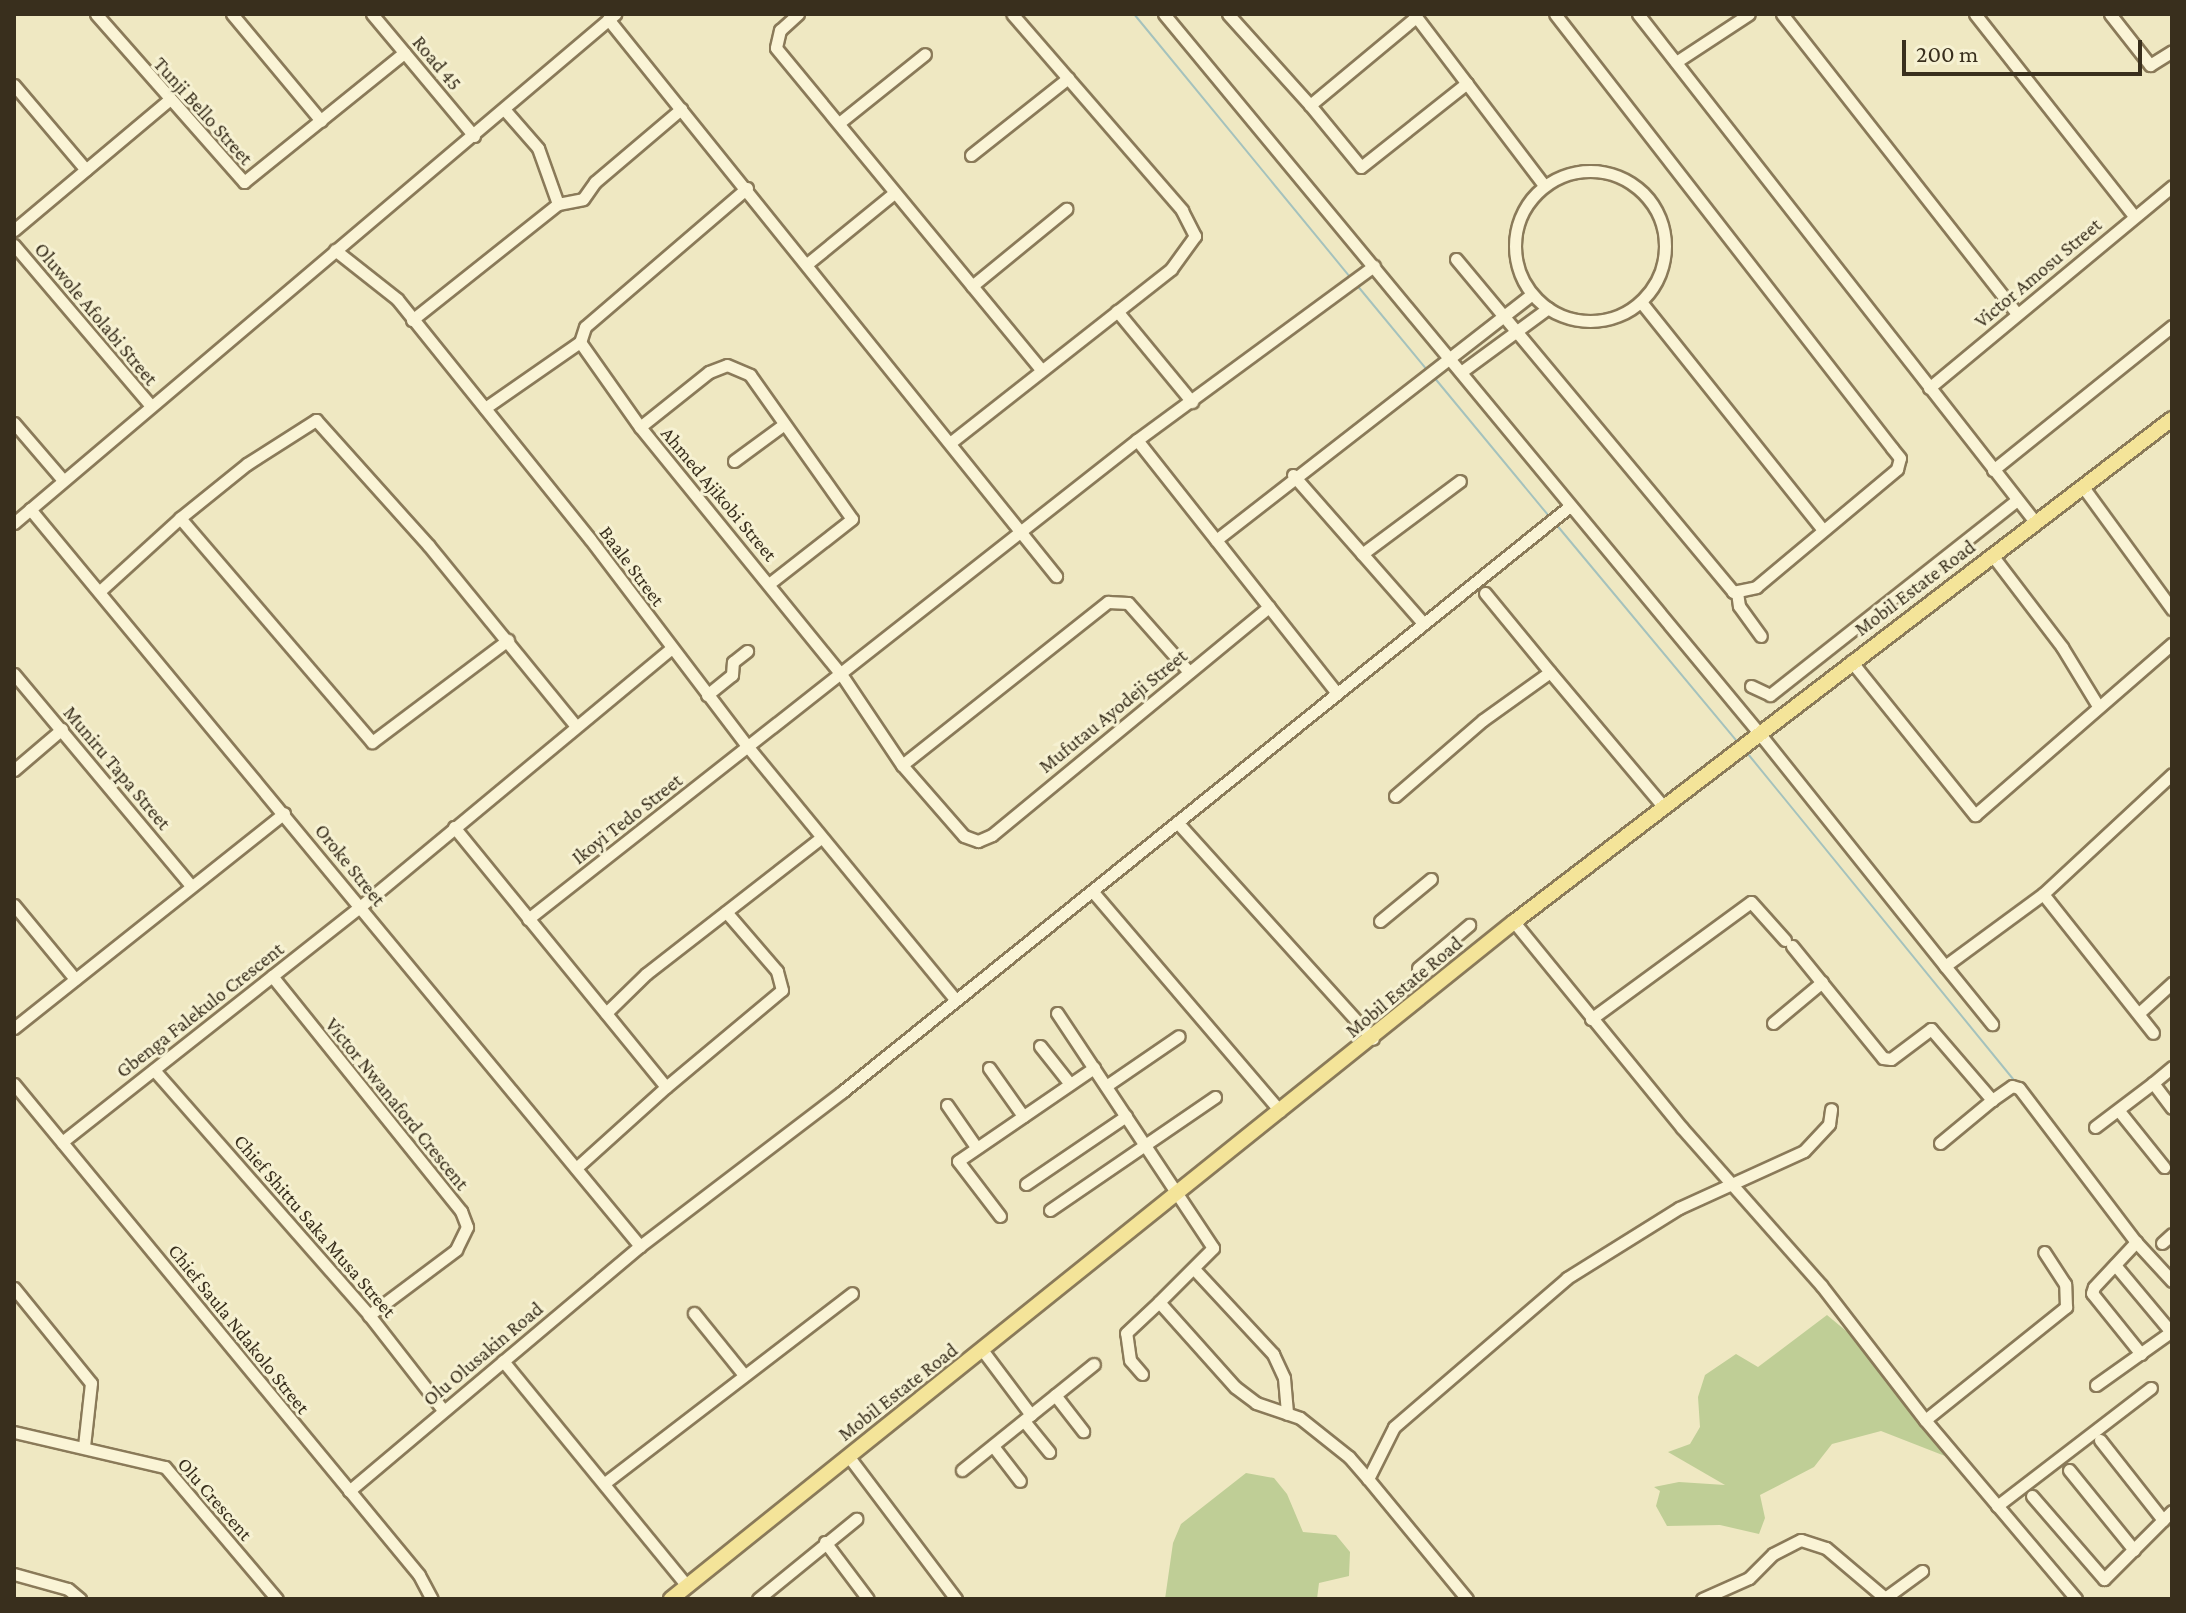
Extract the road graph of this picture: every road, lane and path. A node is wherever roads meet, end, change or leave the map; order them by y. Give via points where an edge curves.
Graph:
1 (96, 14) edge
2 (232, 14) edge
3 (372, 14) edge
4 (798, 14) edge
5 (1012, 14) edge
6 (1228, 14) edge
7 (1555, 14) edge
8 (1638, 14) edge
9 (1749, 14) edge
10 (1782, 14) edge
11 (1975, 14) edge
12 (2110, 14) edge
13 (1170, 16) edge
14 (1415, 16) edge
15 (612, 17) edge
16 (2172, 51) edge
17 (404, 53) junction
18 (925, 54) dead end
19 (1676, 62) junction
20 (1068, 78) junction
21 (1467, 83) junction
22 (14, 85) edge
23 (168, 101) junction
24 (1310, 105) junction
25 (504, 109) junction
26 (681, 109) junction
27 (321, 121) junction
28 (839, 123) junction
29 (474, 136) junction
30 (971, 155) dead end
31 (86, 170) junction
32 (1544, 185) junction
33 (2172, 186) edge
34 (747, 188) junction
35 (894, 193) junction
36 (558, 204) junction
37 (1066, 209) dead end
38 (2134, 216) junction
39 (14, 230) edge
40 (14, 245) edge
41 (335, 250) junction
42 (1456, 259) dead end
43 (807, 264) junction
44 (1374, 266) junction
45 (972, 286) junction
46 (1532, 294) junction
47 (1641, 302) junction
48 (1548, 308) junction
49 (1117, 311) junction
50 (2017, 314) junction
51 (1506, 319) junction
52 (412, 320) junction
53 (2172, 326) edge
54 (1515, 330) junction
55 (580, 342) junction
56 (1448, 357) junction
57 (1041, 369) junction
58 (1461, 372) junction
59 (1929, 388) junction
60 (1192, 402) junction
61 (151, 406) junction
62 (485, 408) junction
63 (2172, 419) edge
64 (14, 423) edge
65 (783, 425) junction
66 (640, 427) junction
67 (1137, 440) junction
68 (950, 443) junction
69 (734, 461) dead end
70 (1993, 470) junction
71 (1293, 475) junction
72 (62, 479) junction
73 (1460, 481) dead end
74 (2083, 487) junction
75 (2017, 500) junction
76 (1570, 506) junction
77 (30, 509) junction
78 (180, 518) junction
79 (14, 523) edge
80 (2036, 523) junction
81 (1822, 529) junction
82 (1022, 531) junction
83 (1216, 540) junction
84 (1362, 554) junction
85 (1992, 555) junction
86 (1056, 576) dead end
87 (770, 583) junction
88 (101, 590) junction
89 (1737, 592) junction
90 (1485, 593) dead end
91 (1269, 607) junction
92 (2172, 609) edge
93 (1424, 624) junction
94 (1761, 636) dead end
95 (508, 640) junction
96 (2172, 644) edge
97 (671, 649) junction
98 (747, 651) dead end
99 (1851, 661) junction
100 (1189, 672) junction
101 (1550, 672) junction
102 (14, 674) edge
103 (841, 674) junction
104 (1751, 686) dead end
105 (1336, 692) junction
106 (707, 695) junction
107 (2098, 706) junction
108 (575, 725) junction
109 (62, 729) junction
110 (1753, 737) junction
111 (748, 747) junction
112 (902, 765) junction
113 (14, 770) edge
114 (2172, 774) edge
115 (1395, 796) dead end
116 (1663, 806) junction
117 (284, 813) junction
118 (1177, 822) junction
119 (454, 827) junction
120 (821, 838) junction
121 (978, 841) joint
122 (1431, 879) dead end
123 (191, 886) junction
124 (1093, 892) junction
125 (2043, 894) junction
126 (14, 905) edge
127 (361, 906) junction
128 (726, 912) junction
129 (528, 919) junction
130 (1380, 921) dead end
131 (1514, 922) junction
132 (1469, 925) dead end
133 (1945, 966) junction
134 (1418, 968) dead end
135 (272, 976) junction
136 (75, 979) junction
137 (1822, 982) junction
138 (2172, 983) edge
139 (955, 999) junction
140 (606, 1013) junction
141 (1057, 1013) dead end
142 (2139, 1013) junction
143 (1591, 1019) junction
144 (1773, 1023) dead end
145 (1992, 1024) dead end
146 (14, 1028) edge
147 (2153, 1033) dead end
148 (1179, 1036) dead end
149 (1373, 1039) junction
150 (1040, 1046) dead end
151 (2172, 1067) edge
152 (989, 1068) dead end
153 (1094, 1068) junction
154 (154, 1070) junction
155 (2153, 1083) junction
156 (14, 1084) edge
157 (1070, 1084) junction
158 (1106, 1086) junction
159 (666, 1087) junction
160 (1215, 1097) dead end
161 (1992, 1100) junction
162 (947, 1105) dead end
163 (2172, 1108) edge
164 (1831, 1109) dead end
165 (1280, 1111) junction
166 (2119, 1111) junction
167 (1023, 1116) junction
168 (1126, 1116) junction
169 (2095, 1127) dead end
170 (62, 1142) junction
171 (1145, 1143) junction
172 (1940, 1143) dead end
173 (976, 1147) junction
174 (2164, 1167) dead end
175 (576, 1168) junction
176 (1026, 1184) dead end
177 (1734, 1185) junction
178 (1177, 1192) junction
179 (1050, 1210) dead end
180 (1000, 1216) dead end
181 (2136, 1242) junction
182 (640, 1246) junction
183 (2044, 1252) dead end
184 (2115, 1265) junction
185 (1195, 1270) junction
186 (2172, 1281) edge
187 (14, 1288) edge
188 (852, 1293) dead end
189 (1159, 1302) junction
190 (694, 1313) dead end
191 (369, 1315) junction
192 (2169, 1333) edge
193 (2172, 1347) edge
194 (983, 1351) junction
195 (2141, 1354) junction
196 (503, 1361) junction
197 (1094, 1364) dead end
198 (1142, 1374) dead end
199 (744, 1375) junction
200 (2096, 1385) dead end
201 (2151, 1388) dead end
202 (1055, 1395) junction
203 (443, 1410) junction
204 (1287, 1414) junction
205 (1028, 1418) junction
206 (1925, 1420) junction
207 (1083, 1431) dead end
208 (14, 1432) edge
209 (2100, 1440) dead end
210 (84, 1446) junction
211 (993, 1446) junction
212 (1049, 1452) dead end
213 (849, 1457) junction
214 (962, 1470) dead end
215 (2069, 1470) dead end
216 (1368, 1479) junction
217 (1020, 1481) dead end
218 (606, 1482) junction
219 (349, 1491) junction
220 (2032, 1496) dead end
221 (1997, 1506) junction
222 (2168, 1515) edge
223 (856, 1519) dead end
224 (825, 1542) junction
225 (2134, 1550) junction
226 (1922, 1571) dead end
227 (14, 1574) edge
228 (687, 1586) junction
229 (762, 1598) edge
230 (80, 1599) edge
231 (277, 1599) edge
232 (432, 1599) edge
233 (671, 1599) edge
234 (868, 1599) edge
235 (956, 1599) edge
236 (1467, 1599) edge
237 (1702, 1599) edge
238 (2076, 1599) edge

1 - 23 street, Tunji Bello Street
2 - 27 street
3 - 17 street, Road 45
4 - 28 street via 780,30 776,48
5 - 20 street
6 - 24 street
7 - 81 street via 1900,458 1889,479
8 - 19 street
9 - 19 street
10 - 50 street
11 - 38 street
12 - 16 street via 2150,65
13 - 44 street
14 - 21 street
14 - 24 street
15 - 25 street
15 - 26 street
17 - 27 street, Tunji Bello Street
17 - 29 street, Road 45
18 - 28 street
19 - 59 street
20 - 30 street
20 - 49 street via 1182,210 1195,236 1187,254
21 - 24 street via 1361,167
21 - 32 street
22 - 31 street
23 - 27 street, Tunji Bello Street via 244,182
23 - 31 street
25 - 29 street
25 - 36 street via 538,148
26 - 34 street
26 - 36 street via 595,182 583,199
28 - 35 street
29 - 41 street
31 - 39 street
32 - 46 street via 1528,201 1514,244 1517,267
32 - 47 street via 1566,173 1591,170 1616,175 1646,196 1663,231 1664,256 1657,281
33 - 38 street, Victor Amosu Street
34 - 43 street
34 - 55 street via 585,327
35 - 43 street
35 - 45 street
36 - 52 street
37 - 45 street
38 - 50 street, Victor Amosu Street
40 - 61 street, Oluwole Afolabi Street
41 - 52 street, Baale Street via 374,276
41 - 61 street
42 - 51 street
43 - 68 street
44 - 56 street
44 - 60 street, Ikoyi Tedo Street
45 - 57 street
46 - 48 street
46 - 51 street
47 - 48 street via 1600,321 1577,320
47 - 81 street
48 - 54 street
49 - 57 street
49 - 60 street
50 - 59 street, Victor Amosu Street
51 - 54 street
51 - 56 street
52 - 62 street, Baale Street
53 - 70 street
54 - 58 street
54 - 89 street via 1718,579
55 - 62 street
55 - 66 street, Ahmed Ajikobi Street
56 - 58 street
56 - 71 street
57 - 68 street
58 - 76 street
59 - 70 street
60 - 67 street, Ikoyi Tedo Street
61 - 72 street
62 - 97 street, Baale Street
63 - 74 main road, Mobil Estate Road
64 - 72 street
65 - 66 street via 750,375 727,365 709,372
65 - 69 street
65 - 87 street via 852,519
66 - 87 street, Ahmed Ajikobi Street
67 - 82 street, Ikoyi Tedo Street
67 - 83 street
68 - 82 street
70 - 75 street
71 - 83 street
71 - 84 street
72 - 77 street
73 - 84 street
74 - 80 main road, Mobil Estate Road
74 - 92 street
75 - 80 street
75 - 104 street via 1770,695
76 - 93 street, Olu Olusakin Road
76 - 110 street
77 - 79 street
77 - 88 street, Oroke Street
78 - 88 street
78 - 95 street via 247,464 316,420
78 - 95 street via 372,742
80 - 85 main road, Mobil Estate Road
81 - 89 street via 1756,587
82 - 86 street
82 - 103 street, Ikoyi Tedo Street
83 - 91 street
84 - 93 street
85 - 99 main road, Mobil Estate Road
85 - 107 street via 2062,647
87 - 103 street, Ahmed Ajikobi Street
88 - 117 street, Oroke Street
89 - 94 street via 1739,606
90 - 101 street
91 - 100 street, Mufutau Ayodeji Street
91 - 105 street
93 - 105 street, Olu Olusakin Road
95 - 108 street
96 - 107 street
97 - 106 street, Baale Street
97 - 108 street, Gbenga Falekulo Crescent
98 - 106 street via 733,662 732,675
99 - 107 street via 1975,815
99 - 110 main road, Mobil Estate Road
100 - 112 street via 1128,603 1108,602
100 - 121 street, Mufutau Ayodeji Street
101 - 115 street via 1483,720
101 - 116 street
102 - 109 street, Muniru Tapa Street
103 - 111 street, Ikoyi Tedo Street
103 - 112 street, Ahmed Ajikobi Street
105 - 118 street, Olu Olusakin Road
106 - 111 street, Baale Street
108 - 119 street, Gbenga Falekulo Crescent
109 - 113 street
109 - 123 street, Muniru Tapa Street
110 - 116 main road, Mobil Estate Road
110 - 133 street
111 - 120 street, Baale Street
111 - 129 street, Ikoyi Tedo Street
112 - 121 street, Ahmed Ajikobi Street via 964,836
114 - 125 street
116 - 131 main road, Mobil Estate Road
117 - 123 street
117 - 127 street, Oroke Street
118 - 124 street, Olu Olusakin Road
118 - 149 street
119 - 127 street, Gbenga Falekulo Crescent
119 - 129 street
120 - 128 street
120 - 139 street, Baale Street
122 - 130 street
123 - 136 street
124 - 139 street, Olu Olusakin Road
124 - 165 street
125 - 133 street
125 - 142 street
126 - 136 street
127 - 135 street, Gbenga Falekulo Crescent
127 - 175 street, Oroke Street
128 - 140 street via 646,974
128 - 159 street via 777,971 782,990
129 - 140 street
131 - 143 street
131 - 149 main road, Mobil Estate Road
132 - 134 street
133 - 145 street
135 - 154 street, Gbenga Falekulo Crescent
135 - 191 street, Victor Nwanaford Crescent via 461,1211 467,1227 456,1250
136 - 146 street
137 - 143 street via 1756,904 1746,904
137 - 144 street
137 - 161 street via 1883,1058 1891,1059 1934,1030
138 - 142 street
139 - 182 street, Olu Olusakin Road
140 - 159 street
141 - 153 street
142 - 147 street
143 - 177 street
148 - 158 street
149 - 165 main road, Mobil Estate Road
150 - 157 street
151 - 155 street
152 - 167 street
153 - 157 street
153 - 158 street
154 - 170 street, Gbenga Falekulo Crescent
154 - 191 street, Chief Shittu Saka Musa Street
155 - 163 street
155 - 166 street
156 - 170 street, Chief Saula Ndakolo Street
157 - 167 street
158 - 168 street
159 - 175 street
160 - 171 street
161 - 172 street
161 - 181 street via 2012,1086 2019,1088
162 - 173 street
164 - 177 street via 1829,1124 1804,1151
165 - 178 main road, Mobil Estate Road
166 - 169 street
166 - 174 street
167 - 173 street
168 - 171 street
168 - 176 street
170 - 219 street, Chief Saula Ndakolo Street
171 - 178 street
171 - 179 street
173 - 180 street via 958,1161 959,1167
175 - 182 street, Oroke Street
177 - 206 street via 1821,1285
177 - 216 street via 1679,1208 1567,1278 1394,1427
178 - 185 street via 1213,1248
178 - 194 main road, Mobil Estate Road
181 - 184 street
181 - 186 street
182 - 196 street, Olu Olusakin Road
183 - 206 street via 2065,1284 2066,1307
184 - 192 street
184 - 195 street via 2092,1293
185 - 189 street
185 - 204 street via 1273,1354 1284,1378
187 - 210 street via 91,1383
188 - 199 street
189 - 198 street via 1126,1333 1130,1360
189 - 204 street via 1235,1387 1256,1403
190 - 199 street
191 - 203 street, Chief Shittu Saka Musa Street
192 - 193 street
192 - 195 street
194 - 205 street
194 - 213 main road, Mobil Estate Road
195 - 200 street
196 - 203 street, Olu Olusakin Road
196 - 218 street
197 - 202 street
199 - 218 street
201 - 221 street
202 - 205 street
202 - 207 street
203 - 219 street, Olu Olusakin Road
204 - 216 street via 1323,1435
205 - 211 street
205 - 212 street
206 - 221 street
208 - 210 street, Olu Crescent
209 - 222 street
210 - 231 street, Olu Crescent via 165,1467
211 - 214 street
211 - 217 street
213 - 228 main road, Mobil Estate Road
213 - 235 street
215 - 225 street
216 - 236 street
218 - 228 street
219 - 232 street, Chief Saula Ndakolo Street
220 - 225 street via 2099,1577 2109,1577
221 - 238 street
222 - 225 street
223 - 224 street
224 - 229 street
224 - 234 street
226 - 237 street via 1885,1598 1826,1548 1801,1540 1773,1554 1749,1578
227 - 230 street via 68,1589
228 - 233 main road, Mobil Estate Road

